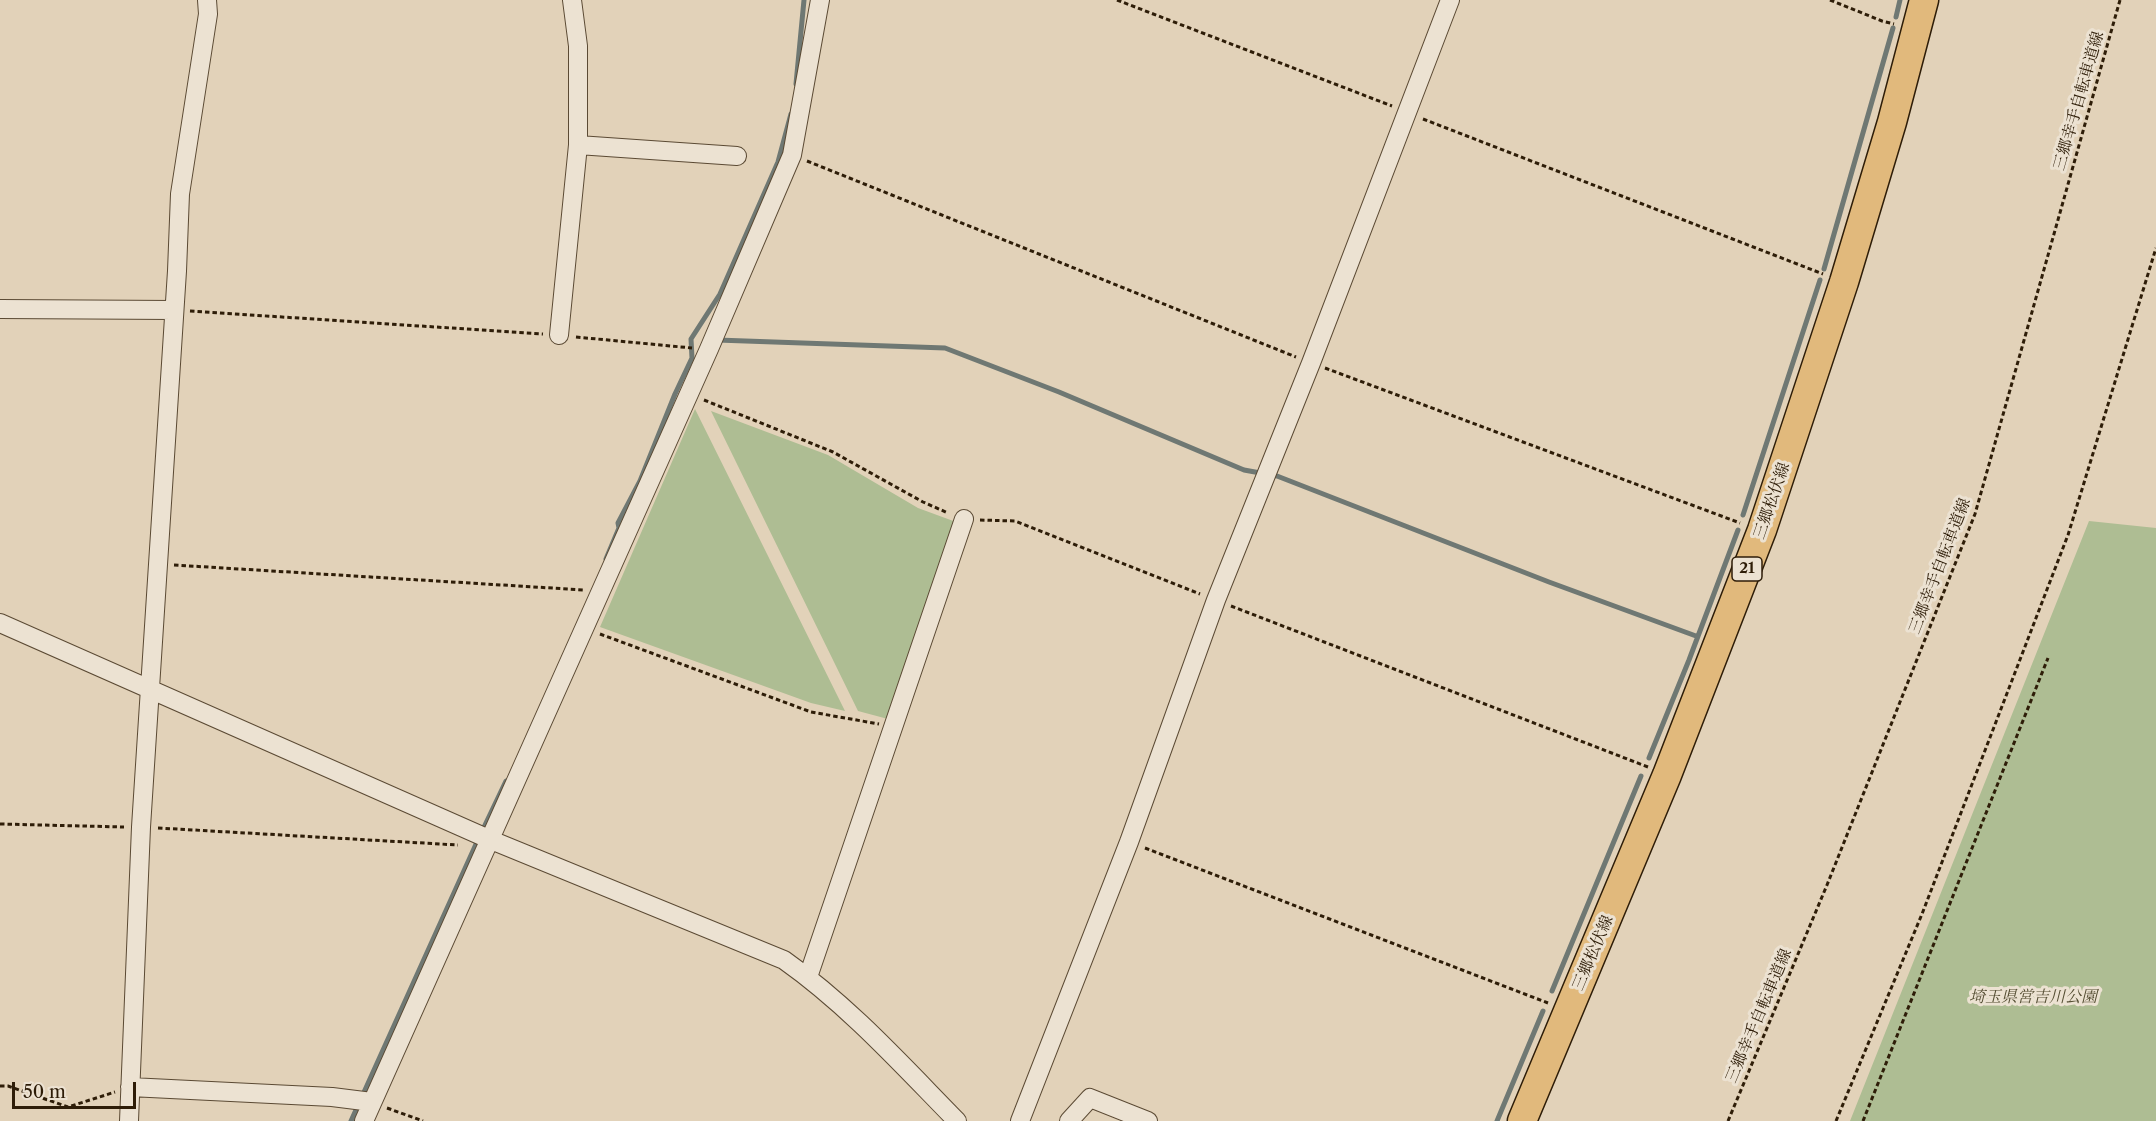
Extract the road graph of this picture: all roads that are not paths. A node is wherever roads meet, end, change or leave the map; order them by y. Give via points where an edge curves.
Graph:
1 (207, 0) edge
2 (572, 0) edge
3 (820, 0) edge
4 (1450, 0) edge
5 (1924, 0) edge
6 (578, 145) junction
7 (737, 156) dead end
8 (0, 309) edge
9 (174, 310) junction
10 (559, 335) road end
11 (964, 519) road end
12 (0, 623) edge
13 (150, 687) junction
14 (491, 840) junction
15 (808, 977) junction
16 (130, 1087) junction
17 (372, 1102) junction
18 (129, 1121) edge
19 (364, 1121) edge
20 (957, 1121) edge
21 (1020, 1121) edge
22 (1069, 1121) edge
23 (1148, 1121) edge
24 (1522, 1121) edge

1 - 9 street via 180,194
2 - 6 street via 578,46
3 - 14 street via 792,155
4 - 21 street via 1216,600 1129,842
5 - 24 main road, 三郷松伏線 / 21 via 1844,282 1762,530 1667,775
6 - 7 street
6 - 10 street
8 - 9 street
9 - 13 street
11 - 15 street
12 - 13 street
13 - 14 street
13 - 16 street
14 - 15 street via 784,960
14 - 17 street
15 - 20 street via 852,1015
16 - 17 street
16 - 18 street
17 - 19 street
22 - 23 street via 1090,1098

